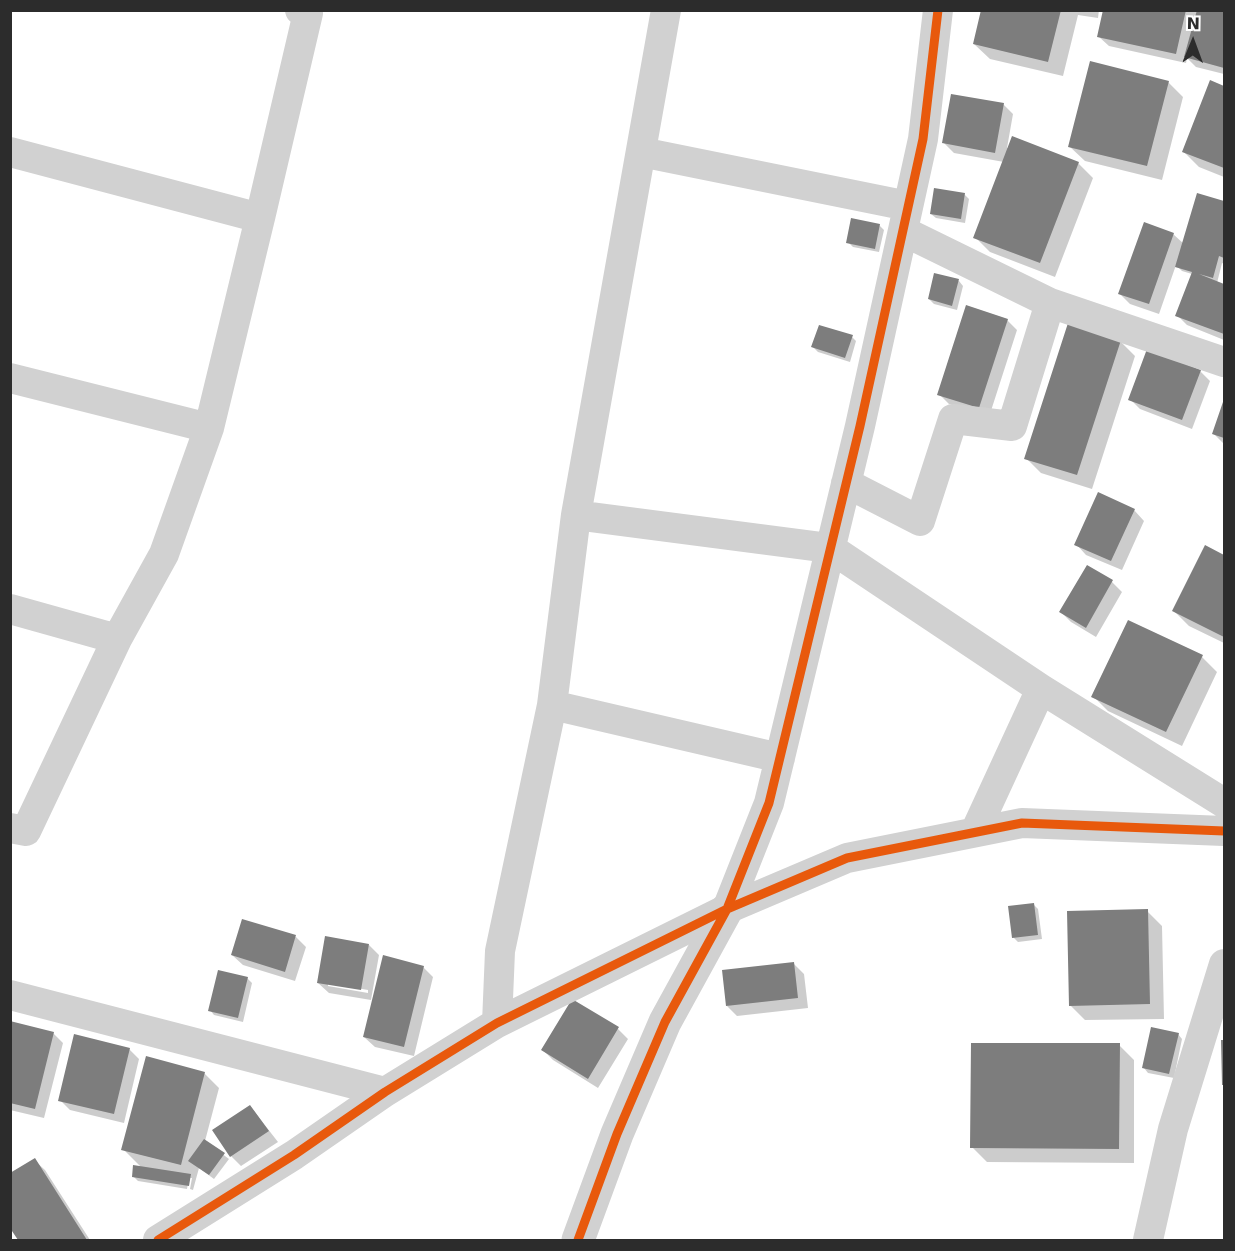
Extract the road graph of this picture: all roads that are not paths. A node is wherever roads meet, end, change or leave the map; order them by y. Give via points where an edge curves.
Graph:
1 (300, 10) edge
2 (666, 10) edge
3 (938, 10) edge
4 (10, 152) edge
5 (641, 152) junction
6 (260, 218) junction
7 (905, 218) junction
8 (1050, 303) junction
9 (1224, 362) edge
10 (10, 378) edge
11 (209, 428) junction
12 (846, 483) junction
13 (576, 515) junction
14 (830, 548) junction
15 (10, 609) edge
16 (117, 639) junction
17 (1041, 689) junction
18 (552, 705) junction
19 (780, 758) junction
20 (1224, 803) edge
21 (10, 828) edge
22 (1224, 831) edge
23 (975, 832) junction
24 (727, 909) junction
25 (1224, 964) edge
26 (10, 995) edge
27 (497, 1023) junction
28 (385, 1092) junction
29 (158, 1240) edge
30 (578, 1240) edge
31 (1148, 1240) edge

1 - 6 street via 308,13
2 - 5 street
3 - 7 street via 923,139
4 - 6 street
5 - 7 street
5 - 13 street
6 - 11 street
7 - 8 street
7 - 12 street
8 - 9 street
8 - 12 street via 1012,426 953,419 920,521
10 - 11 street
11 - 16 street via 164,554
12 - 14 street
13 - 14 street
13 - 18 street
14 - 17 street
14 - 19 street
15 - 16 street
16 - 21 street via 26,831
17 - 20 street
17 - 23 street
18 - 19 street
18 - 27 street via 500,951
19 - 24 street via 769,803
22 - 23 street via 1022,823
23 - 24 street via 847,858
24 - 27 street
24 - 30 street via 665,1022 616,1134
25 - 31 street via 1173,1129
26 - 28 street
27 - 28 street
28 - 29 street via 294,1155

